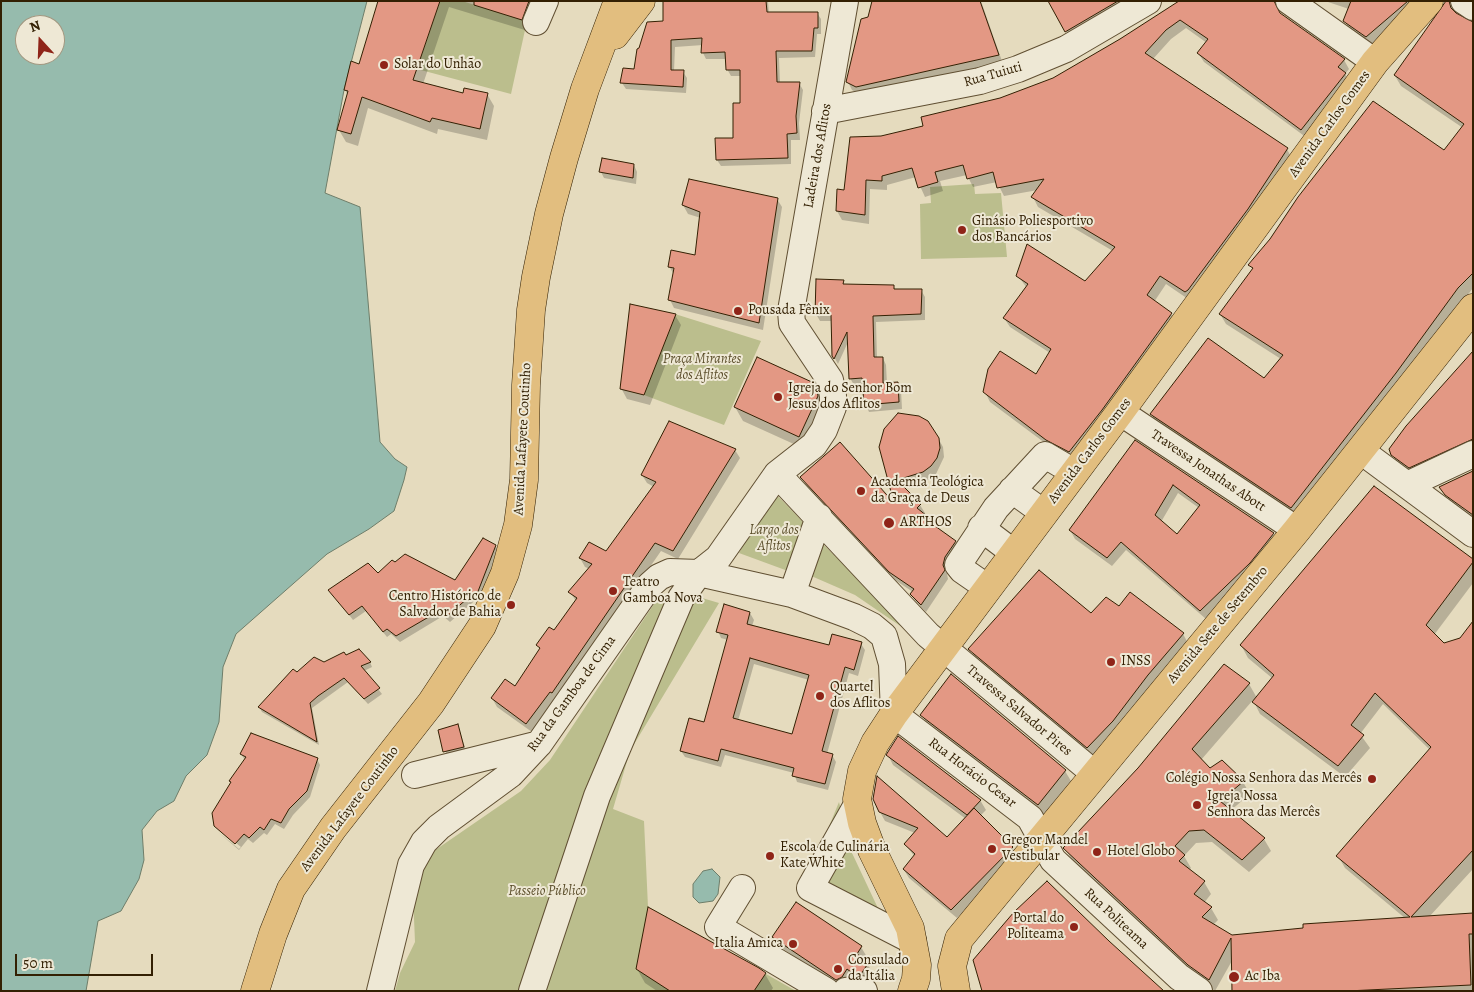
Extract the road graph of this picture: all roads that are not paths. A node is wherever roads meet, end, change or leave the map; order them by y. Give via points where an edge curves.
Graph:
1 (598, 1) edge
2 (618, 1) edge
3 (641, 1) edge
4 (845, 1) edge
5 (1148, 1) edge
6 (1290, 1) edge
7 (1429, 1) edge
8 (1464, 1) edge
9 (1473, 7) edge
10 (1375, 62) junction
11 (585, 89) junction
12 (825, 111) junction
13 (1473, 308) edge
14 (1120, 412) junction
15 (1361, 451) junction
16 (1473, 454) edge
17 (1074, 472) junction
18 (777, 474) junction
19 (1407, 485) junction
20 (1012, 490) junction
21 (1044, 513) junction
22 (820, 517) junction
23 (982, 528) junction
24 (1297, 530) junction
25 (1473, 534) edge
26 (1014, 553) junction
27 (700, 573) junction
28 (988, 588) junction
29 (792, 594) junction
30 (943, 648) junction
31 (894, 714) junction
32 (539, 744) junction
33 (1095, 774) junction
34 (415, 775) dead end
35 (858, 803) junction
36 (1042, 840) junction
37 (742, 888) dead end
38 (911, 935) junction
39 (959, 939) junction
40 (255, 991) edge
41 (380, 991) edge
42 (532, 991) edge
43 (826, 991) edge
44 (846, 991) edge
45 (864, 991) edge
46 (912, 991) edge
47 (956, 991) edge
48 (1199, 991) edge

1 - 11 main road, Avenida Lafayete Coutinho
2 - 11 main road, Avenida Lafayete Coutinho
3 - 11 main road via 619,28
4 - 12 street, Ladeira dos Aflitos
5 - 12 street, Rua Tuiuti via 1066,49 1018,69 980,81
6 - 10 street
7 - 10 main road, Avenida Carlos Gomes
8 - 9 street
10 - 14 main road, Avenida Carlos Gomes
11 - 40 main road, Avenida Lafayete Coutinho via 549,214 536,277 526,385 524,480 518,525 506,573 482,626 431,703 333,828 291,889
12 - 18 street, Ladeira dos Aflitos via 791,311 792,323 830,380 832,406 824,430 814,446
13 - 15 main road, Avenida Sete de Setembro
14 - 17 main road, Avenida Carlos Gomes
14 - 24 street, Travessa Jonathas Abott
15 - 19 street
15 - 24 main road, Avenida Sete de Setembro
16 - 19 street
17 - 20 street via 1045,455
17 - 21 main road, Avenida Carlos Gomes
18 - 22 street
18 - 27 street via 718,558
19 - 25 street
20 - 21 street
20 - 23 street
21 - 26 main road, Avenida Carlos Gomes
22 - 29 street
22 - 30 street
23 - 26 street
23 - 28 street via 958,564
24 - 33 main road, Avenida Sete de Setembro
26 - 28 main road, Avenida Carlos Gomes
27 - 29 street
27 - 32 street, Rua da Gamboa de Cima via 670,572 659,576 650,585
27 - 42 street via 681,598 597,796
28 - 30 main road, Avenida Carlos Gomes
29 - 31 street via 854,617 884,636 892,664
30 - 31 main road, Avenida Carlos Gomes
30 - 33 street, Travessa Salvador Pires
31 - 35 main road, Avenida Carlos Gomes via 862,771
31 - 36 street, Rua Horácio Cesar via 1030,818
32 - 34 street
32 - 41 street, Rua da Gamboa de Cima via 511,774 439,827 424,842 411,865
33 - 36 main road, Avenida Sete de Setembro
35 - 38 main road, Avenida Carlos Gomes via 872,850
35 - 38 street via 808,887
36 - 39 main road, Avenida Sete de Setembro
36 - 48 street, Rua Politeama via 1053,860 1179,977
37 - 43 street via 718,927
38 - 39 main road via 944,942
38 - 46 main road via 917,965
39 - 47 main road via 952,966
44 - 45 street

